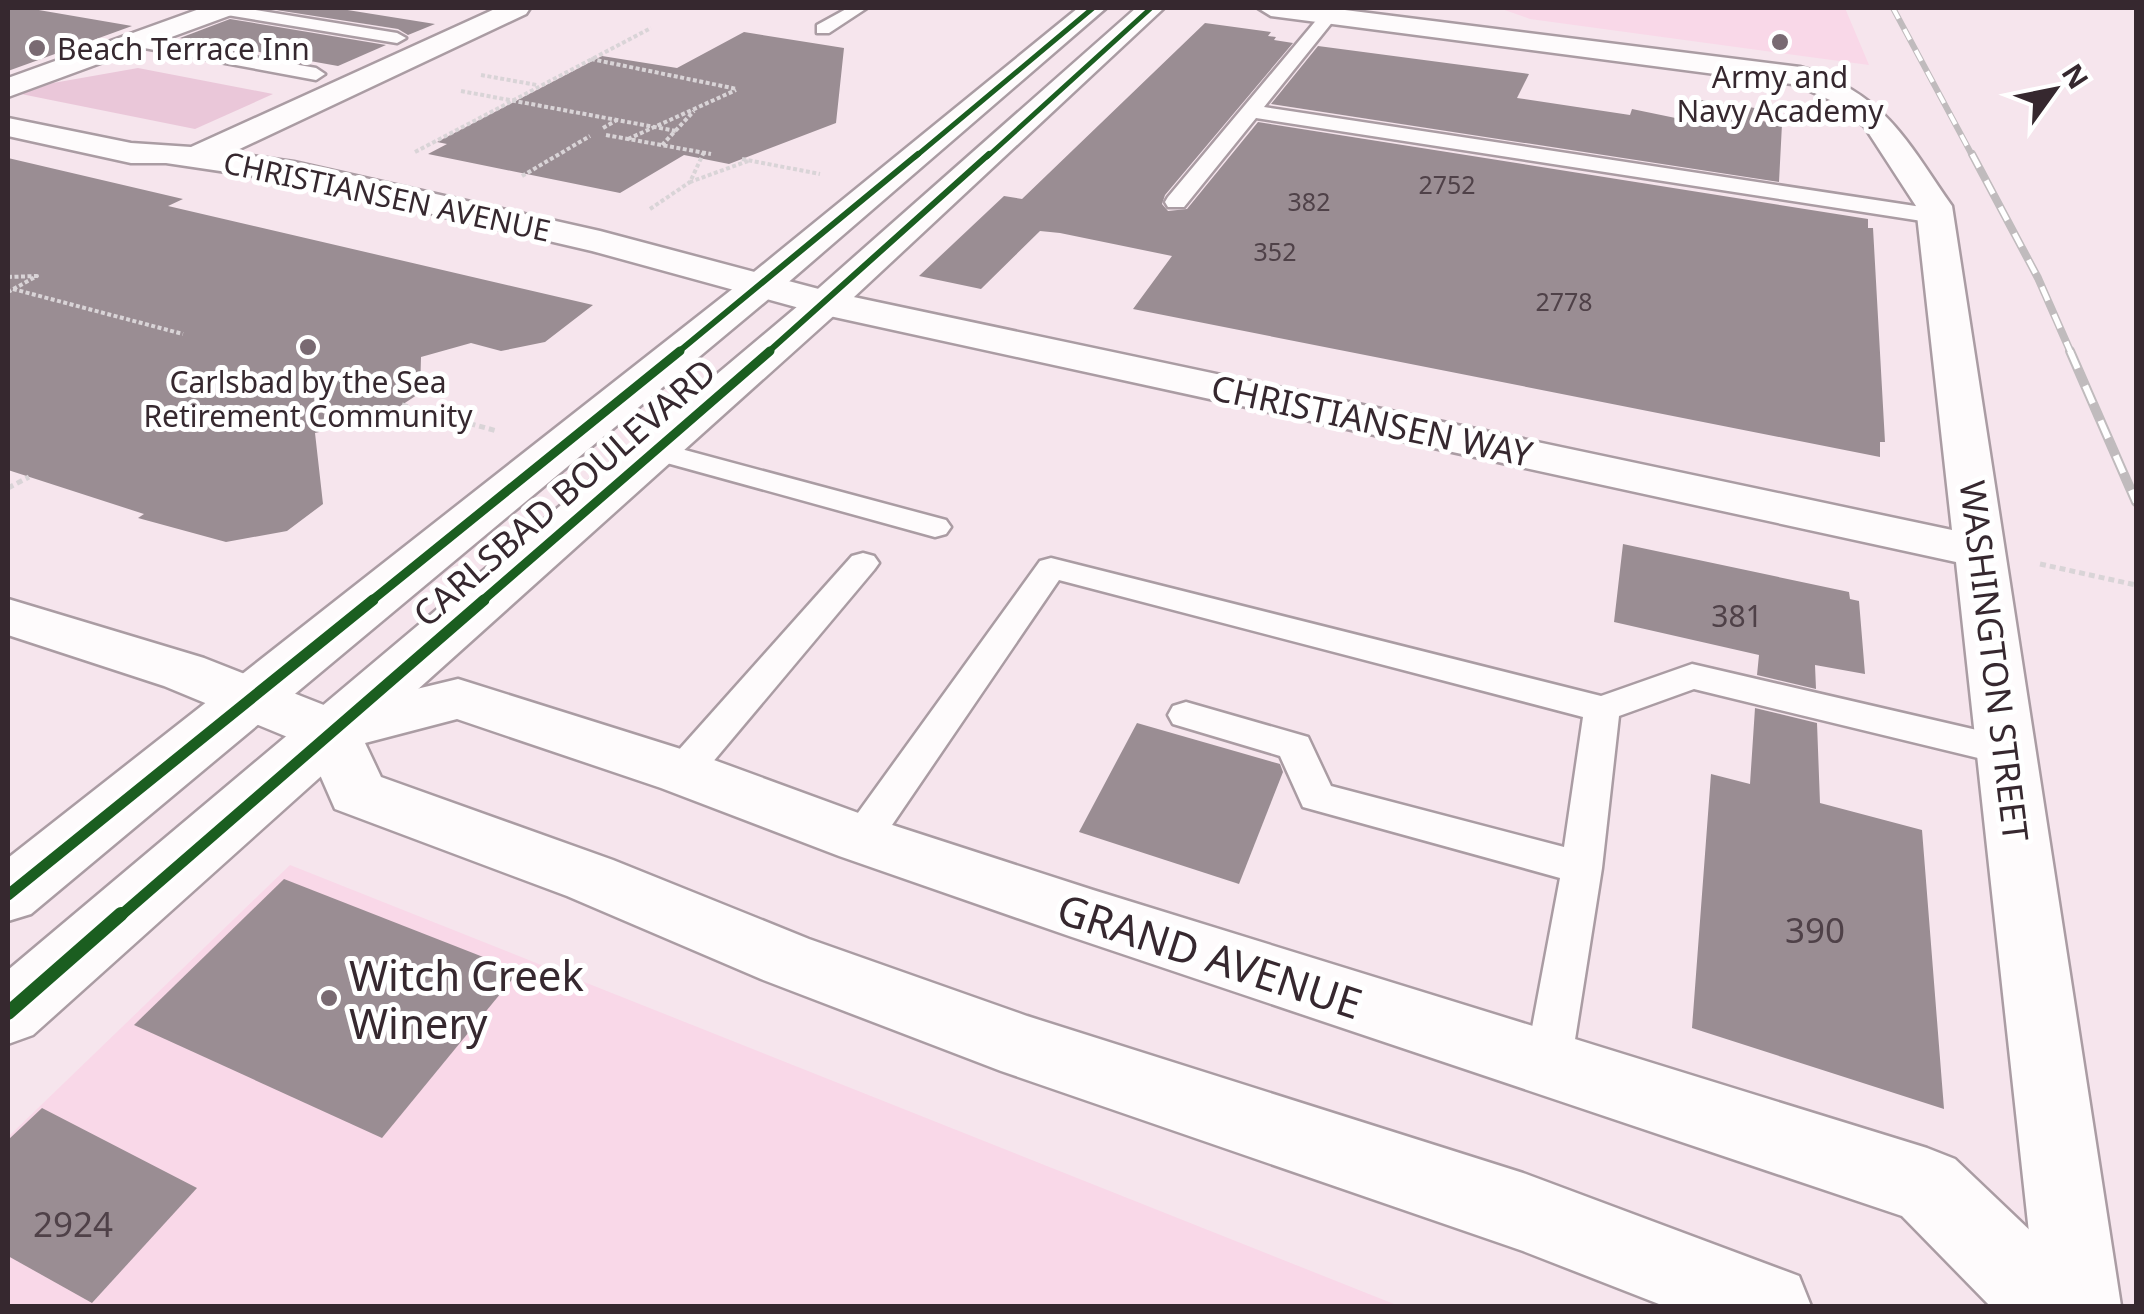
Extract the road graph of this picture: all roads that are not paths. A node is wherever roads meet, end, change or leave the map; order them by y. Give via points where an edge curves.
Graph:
1 (223, 8) edge
2 (517, 8) edge
3 (859, 8) edge
4 (1093, 8) edge
5 (1151, 8) edge
6 (1271, 8) edge
7 (1330, 15) junction
8 (823, 29) dead end
9 (397, 38) dead end
10 (134, 42) junction
11 (316, 74) dead end
12 (8, 88) edge
13 (1251, 111) junction
14 (8, 127) edge
15 (198, 156) junction
16 (1176, 202) dead end
17 (1936, 216) junction
18 (764, 284) junction
19 (824, 303) junction
20 (655, 451) junction
21 (935, 527) dead end
22 (1982, 552) junction
23 (863, 563) dead end
24 (8, 617) edge
25 (249, 698) junction
26 (1602, 710) junction
27 (1186, 714) dead end
28 (331, 730) junction
29 (2006, 751) junction
30 (682, 772) junction
31 (861, 839) junction
32 (1582, 868) junction
33 (8, 896) edge
34 (8, 1014) edge
35 (1548, 1065) junction
36 (1768, 1306) edge
37 (2048, 1306) edge
38 (2079, 1306) edge

1 - 9 lane
1 - 10 street
2 - 15 street
3 - 8 lane
4 - 18 street, CARLSBAD BOULEVARD
5 - 19 street, CARLSBAD BOULEVARD
6 - 7 street, WASHINGTON STREET
7 - 13 lane
7 - 17 street, WASHINGTON STREET via 1800,76 1876,120
10 - 11 lane
10 - 12 street
13 - 16 lane
13 - 17 lane
14 - 15 street, CHRISTIANSEN AVENUE via 131,153
15 - 18 street, CHRISTIANSEN AVENUE
17 - 22 street, WASHINGTON STREET
18 - 19 street, CHRISTIANSEN WAY
18 - 25 street, CARLSBAD BOULEVARD
19 - 20 street, CARLSBAD BOULEVARD
19 - 22 street, CHRISTIANSEN WAY
20 - 21 lane
20 - 28 street, CARLSBAD BOULEVARD
22 - 29 street, WASHINGTON STREET
23 - 30 lane
24 - 25 street
25 - 28 street
25 - 33 street, CARLSBAD BOULEVARD
26 - 29 lane via 1692,676
26 - 31 lane via 1051,568
26 - 32 lane
27 - 32 lane via 1295,746 1317,796
28 - 30 street, GRAND AVENUE via 458,699
28 - 34 street, CARLSBAD BOULEVARD
28 - 36 street via 357,793 1008,1042 1523,1212
29 - 38 street, WASHINGTON STREET
30 - 31 street, GRAND AVENUE
31 - 35 street, GRAND AVENUE
32 - 35 lane
35 - 37 street, GRAND AVENUE via 1927,1186

